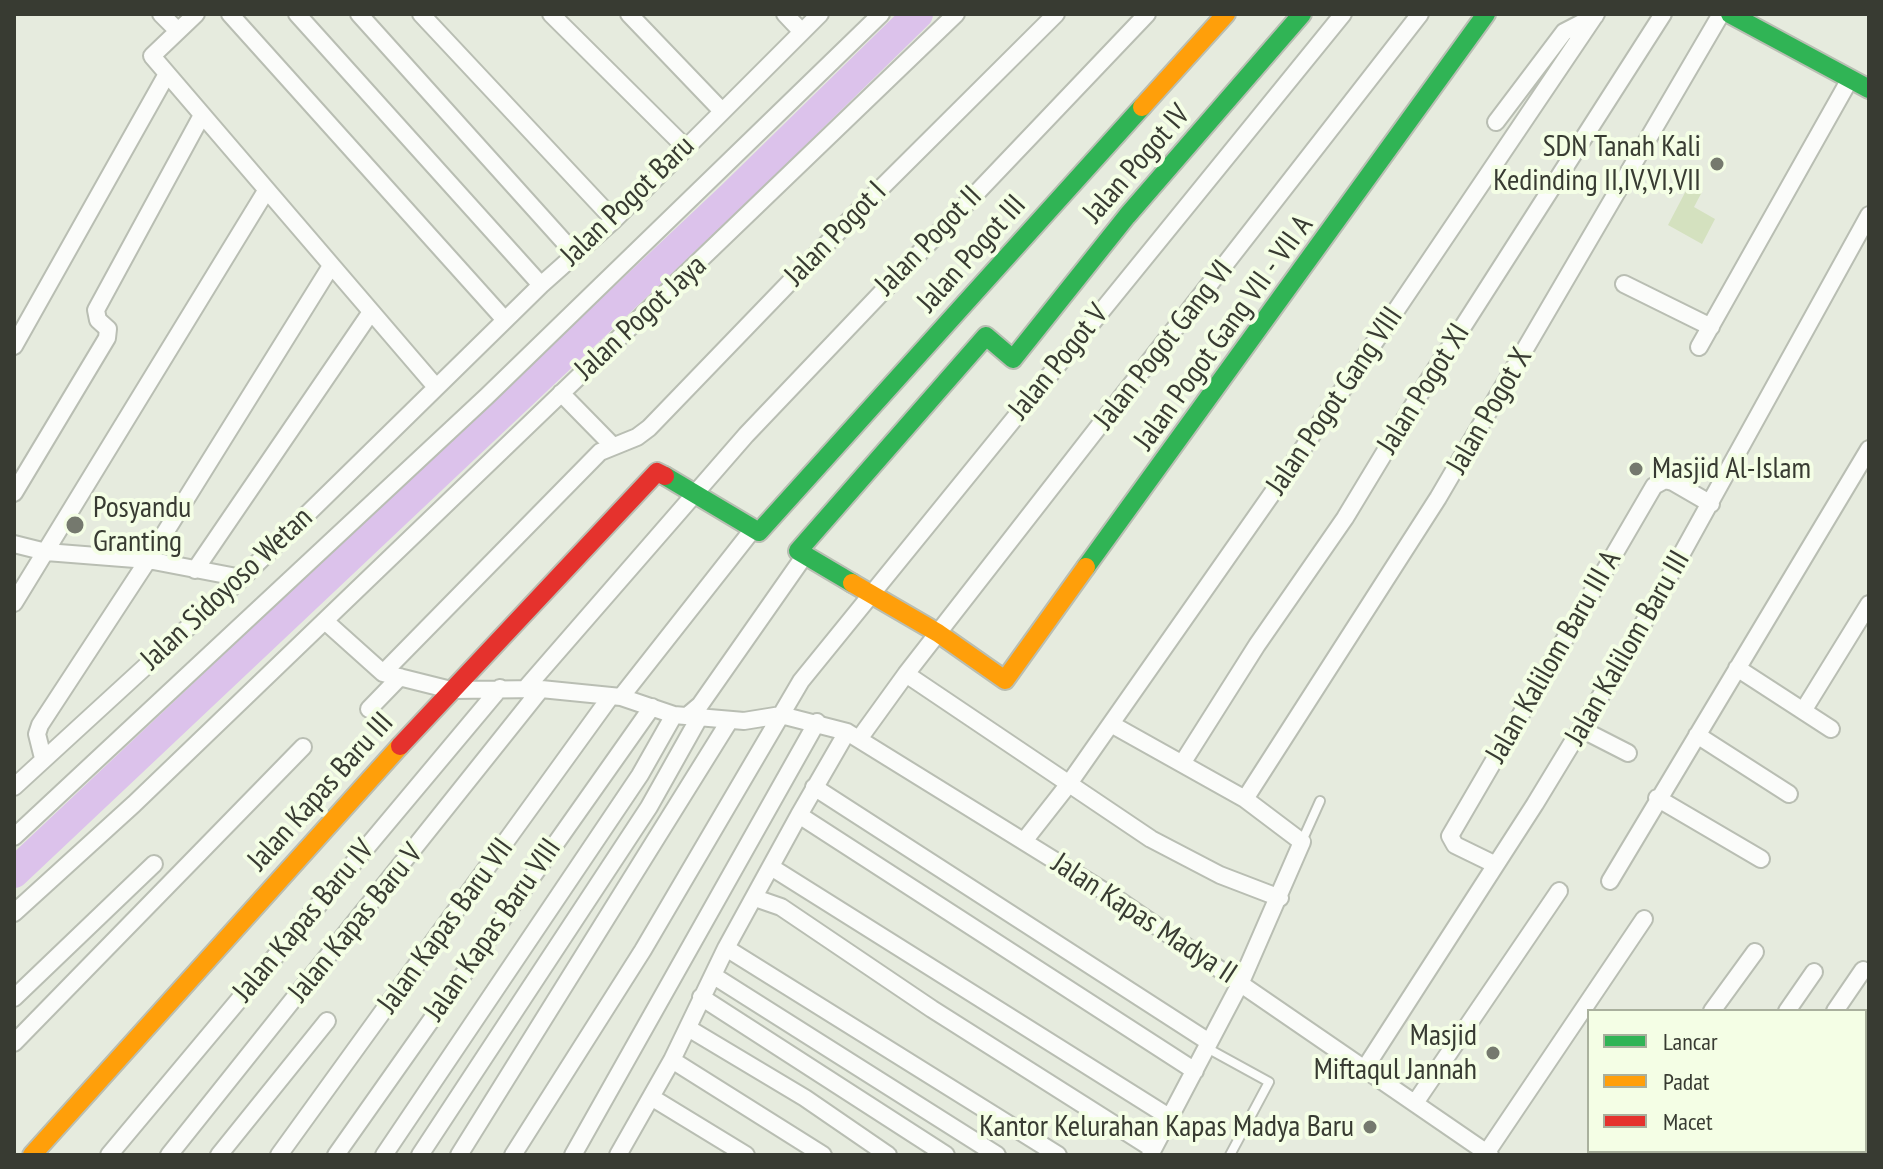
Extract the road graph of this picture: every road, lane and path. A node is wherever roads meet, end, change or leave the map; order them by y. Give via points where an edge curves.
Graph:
1 (161, 14) edge
2 (196, 14) edge
3 (230, 14) edge
4 (297, 14) edge
5 (359, 14) edge
6 (421, 14) edge
7 (551, 14) edge
8 (629, 14) edge
9 (785, 14) edge
10 (820, 14) edge
11 (881, 14) edge
12 (956, 14) edge
13 (1056, 14) edge
14 (1147, 14) edge
15 (1226, 14) edge
16 (1302, 14) edge
17 (1343, 14) edge
18 (1420, 14) edge
19 (1486, 14) edge
20 (1663, 14) edge
21 (1721, 14) edge
22 (1730, 14) edge
23 (1596, 15) edge
24 (178, 31) junction
25 (802, 32) junction
26 (167, 74) junction
27 (1863, 84) edge
28 (721, 110) junction
29 (201, 117) junction
30 (1496, 122) dead end
31 (684, 146) junction
32 (266, 191) junction
33 (1869, 215) edge
34 (614, 220) junction
35 (575, 254) junction
36 (331, 266) junction
37 (1624, 284) dead end
38 (541, 285) junction
39 (371, 312) junction
40 (505, 320) junction
41 (1711, 327) junction
42 (14, 346) edge
43 (1699, 347) dead end
44 (436, 387) junction
45 (561, 393) junction
46 (611, 444) junction
47 (1869, 449) edge
48 (697, 492) junction
49 (14, 493) edge
50 (1711, 504) junction
51 (757, 530) junction
52 (14, 544) edge
53 (46, 552) junction
54 (805, 555) junction
55 (148, 560) junction
56 (195, 570) junction
57 (242, 578) junction
58 (869, 594) junction
59 (14, 603) edge
60 (1869, 604) edge
61 (325, 621) junction
62 (938, 633) junction
63 (1737, 668) junction
64 (906, 674) junction
65 (391, 675) junction
66 (500, 688) junction
67 (533, 689) junction
68 (451, 690) junction
69 (616, 696) junction
70 (652, 707) junction
71 (369, 709) dead end
72 (1803, 711) junction
73 (781, 715) junction
74 (687, 716) junction
75 (730, 720) junction
76 (1111, 724) junction
77 (813, 728) junction
78 (1581, 729) junction
79 (1831, 729) dead end
80 (1697, 735) junction
81 (853, 736) junction
82 (303, 747) dead end
83 (1628, 753) dead end
84 (43, 758) junction
85 (1183, 762) junction
86 (1068, 785) junction
87 (14, 787) edge
88 (814, 787) junction
89 (1789, 794) dead end
90 (1657, 798) junction
91 (1245, 799) junction
92 (1320, 801) dead end
93 (799, 815) junction
94 (14, 837) edge
95 (1024, 841) junction
96 (1302, 842) junction
97 (1761, 859) dead end
98 (154, 864) dead end
99 (1494, 864) junction
100 (771, 867) junction
101 (1610, 881) dead end
102 (1559, 891) dead end
103 (755, 898) junction
104 (1280, 898) junction
105 (14, 913) edge
106 (1644, 919) dead end
107 (726, 948) junction
108 (1755, 952) dead end
109 (1863, 970) dead end
110 (1814, 972) dead end
111 (714, 976) junction
112 (1241, 982) junction
113 (701, 997) junction
114 (14, 998) edge
115 (1713, 1009) edge
116 (1788, 1009) edge
117 (1836, 1009) edge
118 (327, 1021) dead end
119 (688, 1028) junction
120 (14, 1043) edge
121 (1207, 1045) junction
122 (672, 1060) junction
123 (1365, 1068) junction
124 (1195, 1071) junction
125 (651, 1097) junction
126 (1415, 1103) junction
127 (1169, 1117) junction
128 (1152, 1152) edge
129 (1487, 1154) edge
130 (32, 1155) edge
131 (109, 1155) edge
132 (169, 1155) edge
133 (219, 1155) edge
134 (279, 1155) edge
135 (336, 1155) edge
136 (384, 1155) edge
137 (420, 1155) edge
138 (459, 1155) edge
139 (513, 1155) edge
140 (573, 1155) edge
141 (618, 1155) edge
142 (746, 1155) edge
143 (823, 1155) edge
144 (888, 1155) edge
145 (946, 1155) edge
146 (997, 1155) edge
147 (1058, 1155) edge
148 (1230, 1155) edge

1 - 24 street
2 - 24 street
3 - 40 street
4 - 38 street
5 - 35 street
6 - 34 street
7 - 31 street
8 - 28 street
9 - 25 street
10 - 25 street, Jalan Pogot Baru
11 - 94 street via 487,396
12 - 45 street, Jalan Pogot Jaya
13 - 46 street, Jalan Pogot I via 649,428
14 - 48 street, Jalan Pogot II
15 - 51 street, Jalan Pogot III
16 - 54 street, Jalan Pogot IV via 1127,216 1013,359 986,336 798,551
17 - 58 street, Jalan Pogot V
18 - 62 street, Jalan Pogot Gang VI
19 - 62 street, Jalan Pogot Gang VII - VII A via 1003,680
20 - 85 street, Jalan Pogot XI via 1345,518
21 - 91 street, Jalan Pogot X via 1438,498
22 - 27 street
23 - 30 street via 1564,32
23 - 76 street, Jalan Pogot Gang VIII
24 - 26 street via 152,55
25 - 28 street, Jalan Pogot Baru
26 - 29 street
26 - 42 street
27 - 41 street
28 - 31 street, Jalan Pogot Baru
29 - 32 street
29 - 49 street via 96,310 108,329 107,338
31 - 34 street, Jalan Pogot Baru
32 - 36 street
32 - 53 street
33 - 50 street, Jalan Kalilom Baru III
34 - 35 street, Jalan Pogot Baru
35 - 38 street, Jalan Pogot Baru
36 - 39 street
36 - 55 street
37 - 41 street
38 - 40 street, Jalan Pogot Baru
39 - 44 street
39 - 56 street
40 - 44 street, Jalan Pogot Baru
41 - 43 street
44 - 57 street, Jalan Sidoyoso Wetan
45 - 46 street
45 - 61 street, Jalan Pogot Jaya
46 - 65 street, Jalan Pogot I
47 - 63 street
48 - 51 street
48 - 67 street, Jalan Kapas Baru V
48 - 68 street, Jalan Kapas Baru III via 657,472
50 - 78 street, Jalan Kalilom Baru III
50 - 99 street, Jalan Kalilom Baru III A via 1673,482 1654,486 1450,836 1455,845
51 - 69 street, Jalan Kapas Baru VII
52 - 53 street
53 - 55 street
53 - 59 street
54 - 58 street
54 - 74 street
55 - 56 street
55 - 84 street via 40,725
56 - 57 street
57 - 84 street, Jalan Sidoyoso Wetan
58 - 62 street
58 - 73 street, Jalan Pogot V
60 - 72 street
61 - 65 street
61 - 105 street, Jalan Pogot Jaya
62 - 64 street, Jalan Pogot Gang VI
63 - 72 street
63 - 80 street
64 - 81 street, Jalan Pogot Gang VI
64 - 86 street
65 - 68 street, Jalan Kapas Madya II
65 - 71 street, Jalan Pogot I
66 - 67 street, Jalan Kapas Madya II
66 - 68 street, Jalan Kapas Madya II
66 - 131 street, Jalan Kapas Baru IV
67 - 69 street, Jalan Kapas Madya II
67 - 132 street, Jalan Kapas Baru V
68 - 130 street, Jalan Kapas Baru III
69 - 70 street, Jalan Kapas Madya II
69 - 134 street, Jalan Kapas Baru VII
70 - 74 street, Jalan Kapas Madya II
70 - 135 street, Jalan Kapas Baru VIII
72 - 79 street
73 - 75 street, Jalan Kapas Madya II
73 - 77 street, Jalan Kapas Madya II
73 - 139 street, Jalan Pogot V via 643,950
74 - 75 street, Jalan Kapas Madya II
74 - 136 street via 640,775
74 - 137 street via 649,807
75 - 138 street
76 - 85 street
76 - 86 street, Jalan Pogot Gang VIII
77 - 81 street, Jalan Kapas Madya II
77 - 140 street
78 - 83 street
78 - 99 street, Jalan Kalilom Baru III
80 - 89 street
80 - 90 street
81 - 88 street, Jalan Pogot Gang VI
81 - 95 street, Jalan Kapas Madya II
82 - 120 street
84 - 87 street, Jalan Sidoyoso Wetan
85 - 91 street
86 - 95 street, Jalan Pogot Gang VIII
86 - 104 street via 1151,839 1220,875
88 - 93 street, Jalan Pogot Gang VI
88 - 121 street
90 - 97 street
90 - 101 street
91 - 96 street
92 - 96 lane
93 - 100 street, Jalan Pogot Gang VI
93 - 124 street
95 - 112 street, Jalan Kapas Madya II
96 - 104 street
98 - 114 street
99 - 123 street, Jalan Kalilom Baru III
100 - 103 street, Jalan Pogot Gang VI
100 - 127 street
102 - 126 street
103 - 107 street, Jalan Pogot Gang VI
103 - 128 street via 781,907
104 - 112 street
106 - 129 street
107 - 111 street, Jalan Pogot Gang VI
107 - 147 street
108 - 115 street
109 - 117 street
110 - 116 street
111 - 113 street, Jalan Pogot Gang VI
111 - 146 street
112 - 121 street
112 - 123 street, Jalan Kapas Madya II
113 - 119 street, Jalan Pogot Gang VI
113 - 145 street
118 - 133 street
119 - 122 street, Jalan Pogot Gang VI
119 - 144 street
121 - 124 street
121 - 148 lane via 1269,1082
122 - 125 street, Jalan Pogot Gang VI
122 - 143 street
123 - 126 street, Jalan Kapas Madya II
124 - 127 street
125 - 141 street, Jalan Pogot Gang VI
125 - 142 street
126 - 129 street, Jalan Kapas Madya II
127 - 128 street

